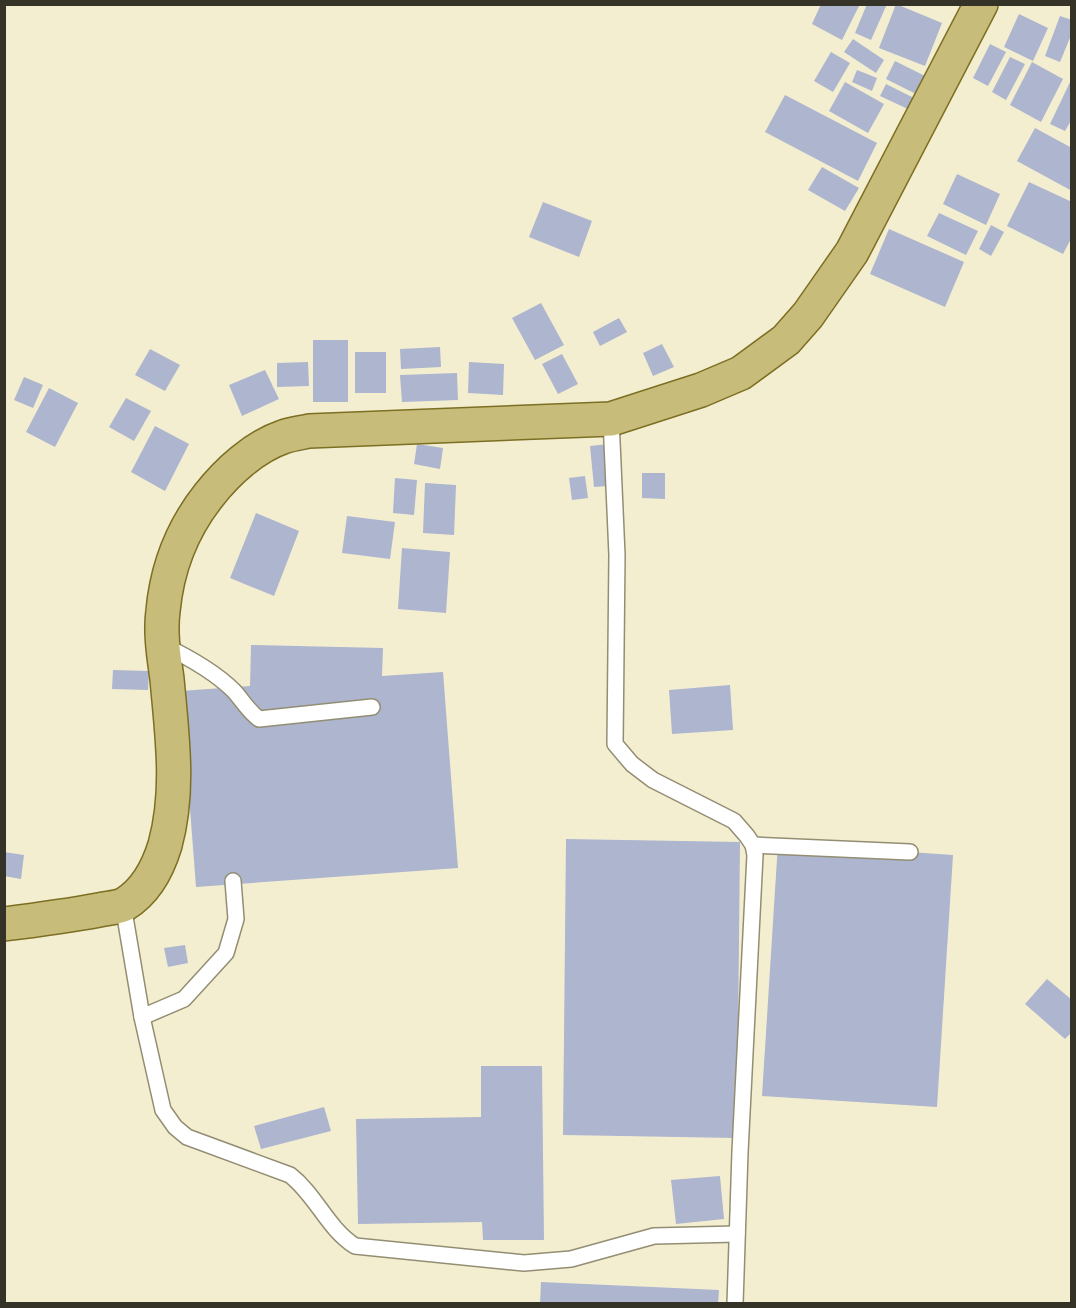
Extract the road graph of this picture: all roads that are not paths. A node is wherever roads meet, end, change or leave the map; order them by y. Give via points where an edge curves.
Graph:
1 (981, 4) edge
2 (611, 419) junction
3 (163, 645) junction
4 (372, 707) dead end
5 (753, 845) junction
6 (910, 852) dead end
7 (232, 881) dead end
8 (123, 906) junction
9 (4, 924) edge
10 (142, 1017) junction
11 (737, 1234) junction
12 (735, 1304) edge

1 - 2 main road via 852,252 801,324 741,373
2 - 3 main road via 309,431 282,437 234,468 188,525 168,577 162,613
2 - 5 lane via 617,555 615,744 653,780 734,821
3 - 4 lane via 192,658 234,692 259,719
3 - 8 main road via 174,805 156,870
5 - 6 lane
5 - 11 lane
7 - 10 lane via 236,919 226,953 184,999
8 - 9 main road
8 - 10 lane
10 - 11 lane via 163,1110 176,1127 187,1137 290,1175 304,1185 343,1238 355,1246 524,1263 571,1259 654,1236
11 - 12 lane

